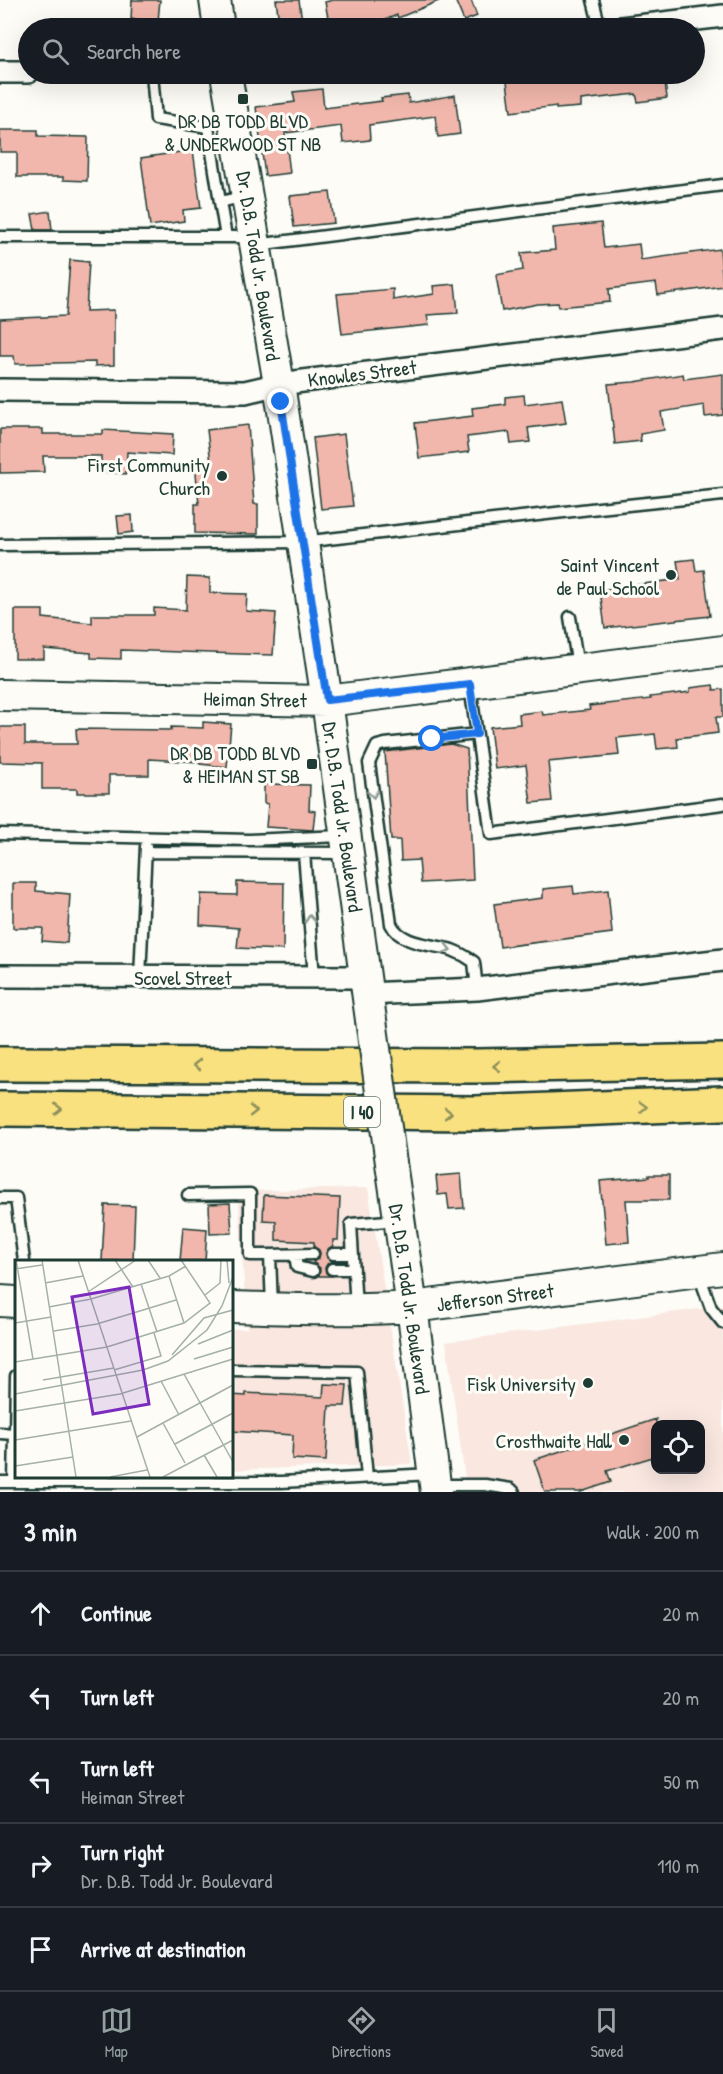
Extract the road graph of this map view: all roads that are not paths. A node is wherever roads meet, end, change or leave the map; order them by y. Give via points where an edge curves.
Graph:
1 (215, 0) edge
2 (593, 0) edge
3 (723, 16) edge
4 (218, 18) edge
5 (598, 18) edge
6 (705, 18) edge
7 (0, 72) edge
8 (18, 72) edge
9 (153, 84) edge
10 (226, 84) edge
11 (229, 166) junction
12 (723, 185) edge
13 (0, 237) edge
14 (245, 240) junction
15 (723, 329) edge
16 (279, 384) junction
17 (0, 390) edge
18 (723, 495) edge
19 (302, 542) junction
20 (0, 544) edge
21 (570, 618) dead end
22 (723, 651) edge
23 (579, 671) junction
24 (470, 684) junction
25 (0, 695) edge
26 (327, 700) junction
27 (477, 734) junction
28 (723, 804) edge
29 (0, 834) edge
30 (146, 837) junction
31 (347, 844) junction
32 (146, 852) junction
33 (304, 853) junction
34 (723, 960) edge
35 (0, 976) edge
36 (140, 977) junction
37 (314, 977) junction
38 (477, 989) junction
39 (368, 997) junction
40 (723, 1061) edge
41 (0, 1064) edge
42 (723, 1103) edge
43 (0, 1109) edge
44 (188, 1195) dead end
45 (0, 1198) edge
46 (399, 1220) junction
47 (313, 1254) dead end
48 (333, 1254) dead end
49 (353, 1254) junction
50 (270, 1255) junction
51 (295, 1255) junction
52 (24, 1260) edge
53 (332, 1269) dead end
54 (354, 1269) junction
55 (710, 1270) edge
56 (313, 1271) dead end
57 (232, 1307) edge
58 (412, 1307) junction
59 (272, 1308) junction
60 (356, 1309) junction
61 (723, 1323) edge
62 (232, 1370) edge
63 (0, 1433) edge
64 (15, 1434) joint
65 (367, 1477) junction
66 (145, 1479) edge
67 (0, 1482) edge
68 (14, 1482) junction
69 (434, 1484) edge
70 (281, 1487) edge
71 (514, 1492) edge

1 - 4 main road
2 - 5 lane
3 - 6 street
7 - 8 street
9 - 11 lane via 156,119 208,127
10 - 11 main road, Dr. D.B. Todd Jr. Boulevard
11 - 14 main road, Dr. D.B. Todd Jr. Boulevard
12 - 14 lane
13 - 14 lane
14 - 16 main road, Dr. D.B. Todd Jr. Boulevard
15 - 16 street, Knowles Street
16 - 17 street, Knowles Street via 245,392
16 - 19 main road, Dr. D.B. Todd Jr. Boulevard
18 - 19 lane
19 - 20 lane
19 - 26 main road, Dr. D.B. Todd Jr. Boulevard
21 - 23 lane
22 - 23 main road, Heiman Street
23 - 24 main road, Heiman Street
24 - 26 main road, Heiman Street
24 - 27 lane
25 - 26 main road, Heiman Street
26 - 31 main road, Dr. D.B. Todd Jr. Boulevard
27 - 28 lane via 491,834
27 -> 38 lane via 377,746 369,763 394,931 421,944 454,951 474,962
29 - 30 lane
30 - 31 lane
30 - 32 lane
31 - 33 lane
31 - 39 main road, Dr. D.B. Todd Jr. Boulevard
32 - 33 lane
32 - 36 lane
37 -> 33 lane
34 - 38 street, Scovel Street
35 - 36 street, Scovel Street
36 - 37 street, Scovel Street
37 - 39 street, Scovel Street
38 - 39 street, Scovel Street
39 - 46 main road, Dr. D.B. Todd Jr. Boulevard, bridge
40 -> 41 highway via 476,1066
43 -> 42 highway, I 40 via 476,1113
44 - 50 lane via 250,1194 250,1255
45 - 52 lane via 16,1198
46 - 49 lane via 351,1224
46 - 58 main road, Dr. D.B. Todd Jr. Boulevard
47 - 51 lane
48 - 49 lane
49 - 54 lane
50 - 51 lane
50 - 59 lane
51 - 56 lane via 297,1267
53 - 54 lane
54 - 60 lane
55 - 58 main road, Jefferson Street
55 - 61 lane via 711,1308
57 - 59 main road, Jefferson Street
58 - 60 main road, Jefferson Street
58 - 69 main road, Dr. D.B. Todd Jr. Boulevard
59 - 60 main road, Jefferson Street
62 - 65 lane via 357,1372
63 - 64 lane
64 - 68 lane
65 - 69 lane
65 - 70 lane
66 - 68 lane
66 - 70 lane
67 - 68 lane
69 - 71 lane via 485,1485

